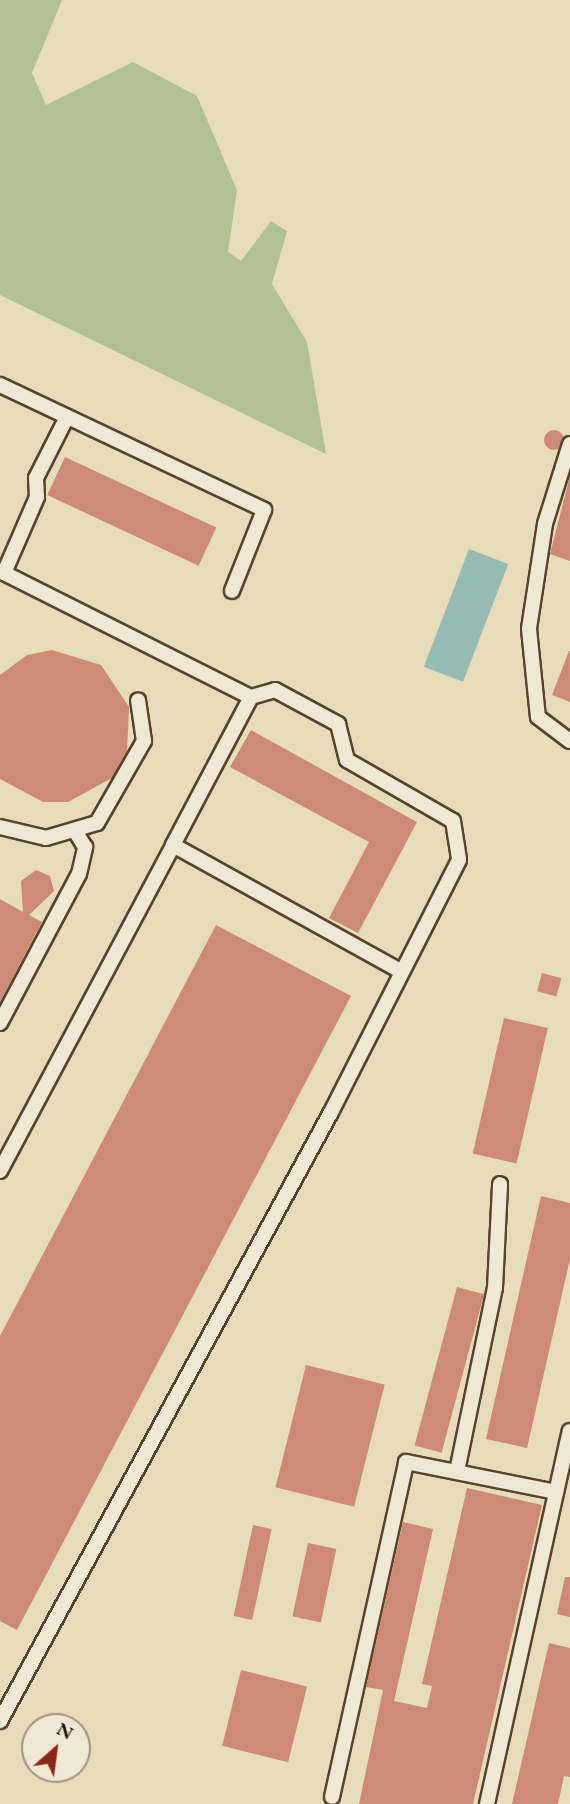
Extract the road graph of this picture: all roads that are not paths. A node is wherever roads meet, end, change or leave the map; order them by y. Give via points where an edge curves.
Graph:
1 (0, 385) edge
2 (68, 417) junction
3 (570, 444) edge
4 (2, 572) edge
5 (232, 591) dead end
6 (251, 697) junction
7 (138, 700) dead end
8 (570, 741) edge
9 (0, 827) edge
10 (75, 831) junction
11 (173, 845) junction
12 (400, 971) junction
13 (0, 1023) edge
14 (0, 1171) edge
15 (500, 1184) dead end
16 (570, 1431) edge
17 (457, 1471) junction
18 (556, 1492) junction
19 (0, 1721) edge
20 (332, 1797) dead end
21 (487, 1804) edge

1 - 2 lane
2 - 4 lane via 36,478 37,497
2 - 5 lane via 264,510
3 - 8 lane via 545,524 529,629 538,717
4 - 6 lane
6 - 11 lane
6 - 12 lane via 275,690 338,724 347,760 453,821 459,860
7 - 10 lane via 144,741 130,773 97,823
9 - 10 lane via 46,838
10 - 13 lane via 85,847 79,874
11 - 12 lane
11 - 14 lane
12 - 19 lane via 324,1126
15 - 17 lane via 495,1287
16 - 18 lane
17 - 18 lane
17 - 20 lane via 407,1462
18 - 21 lane

